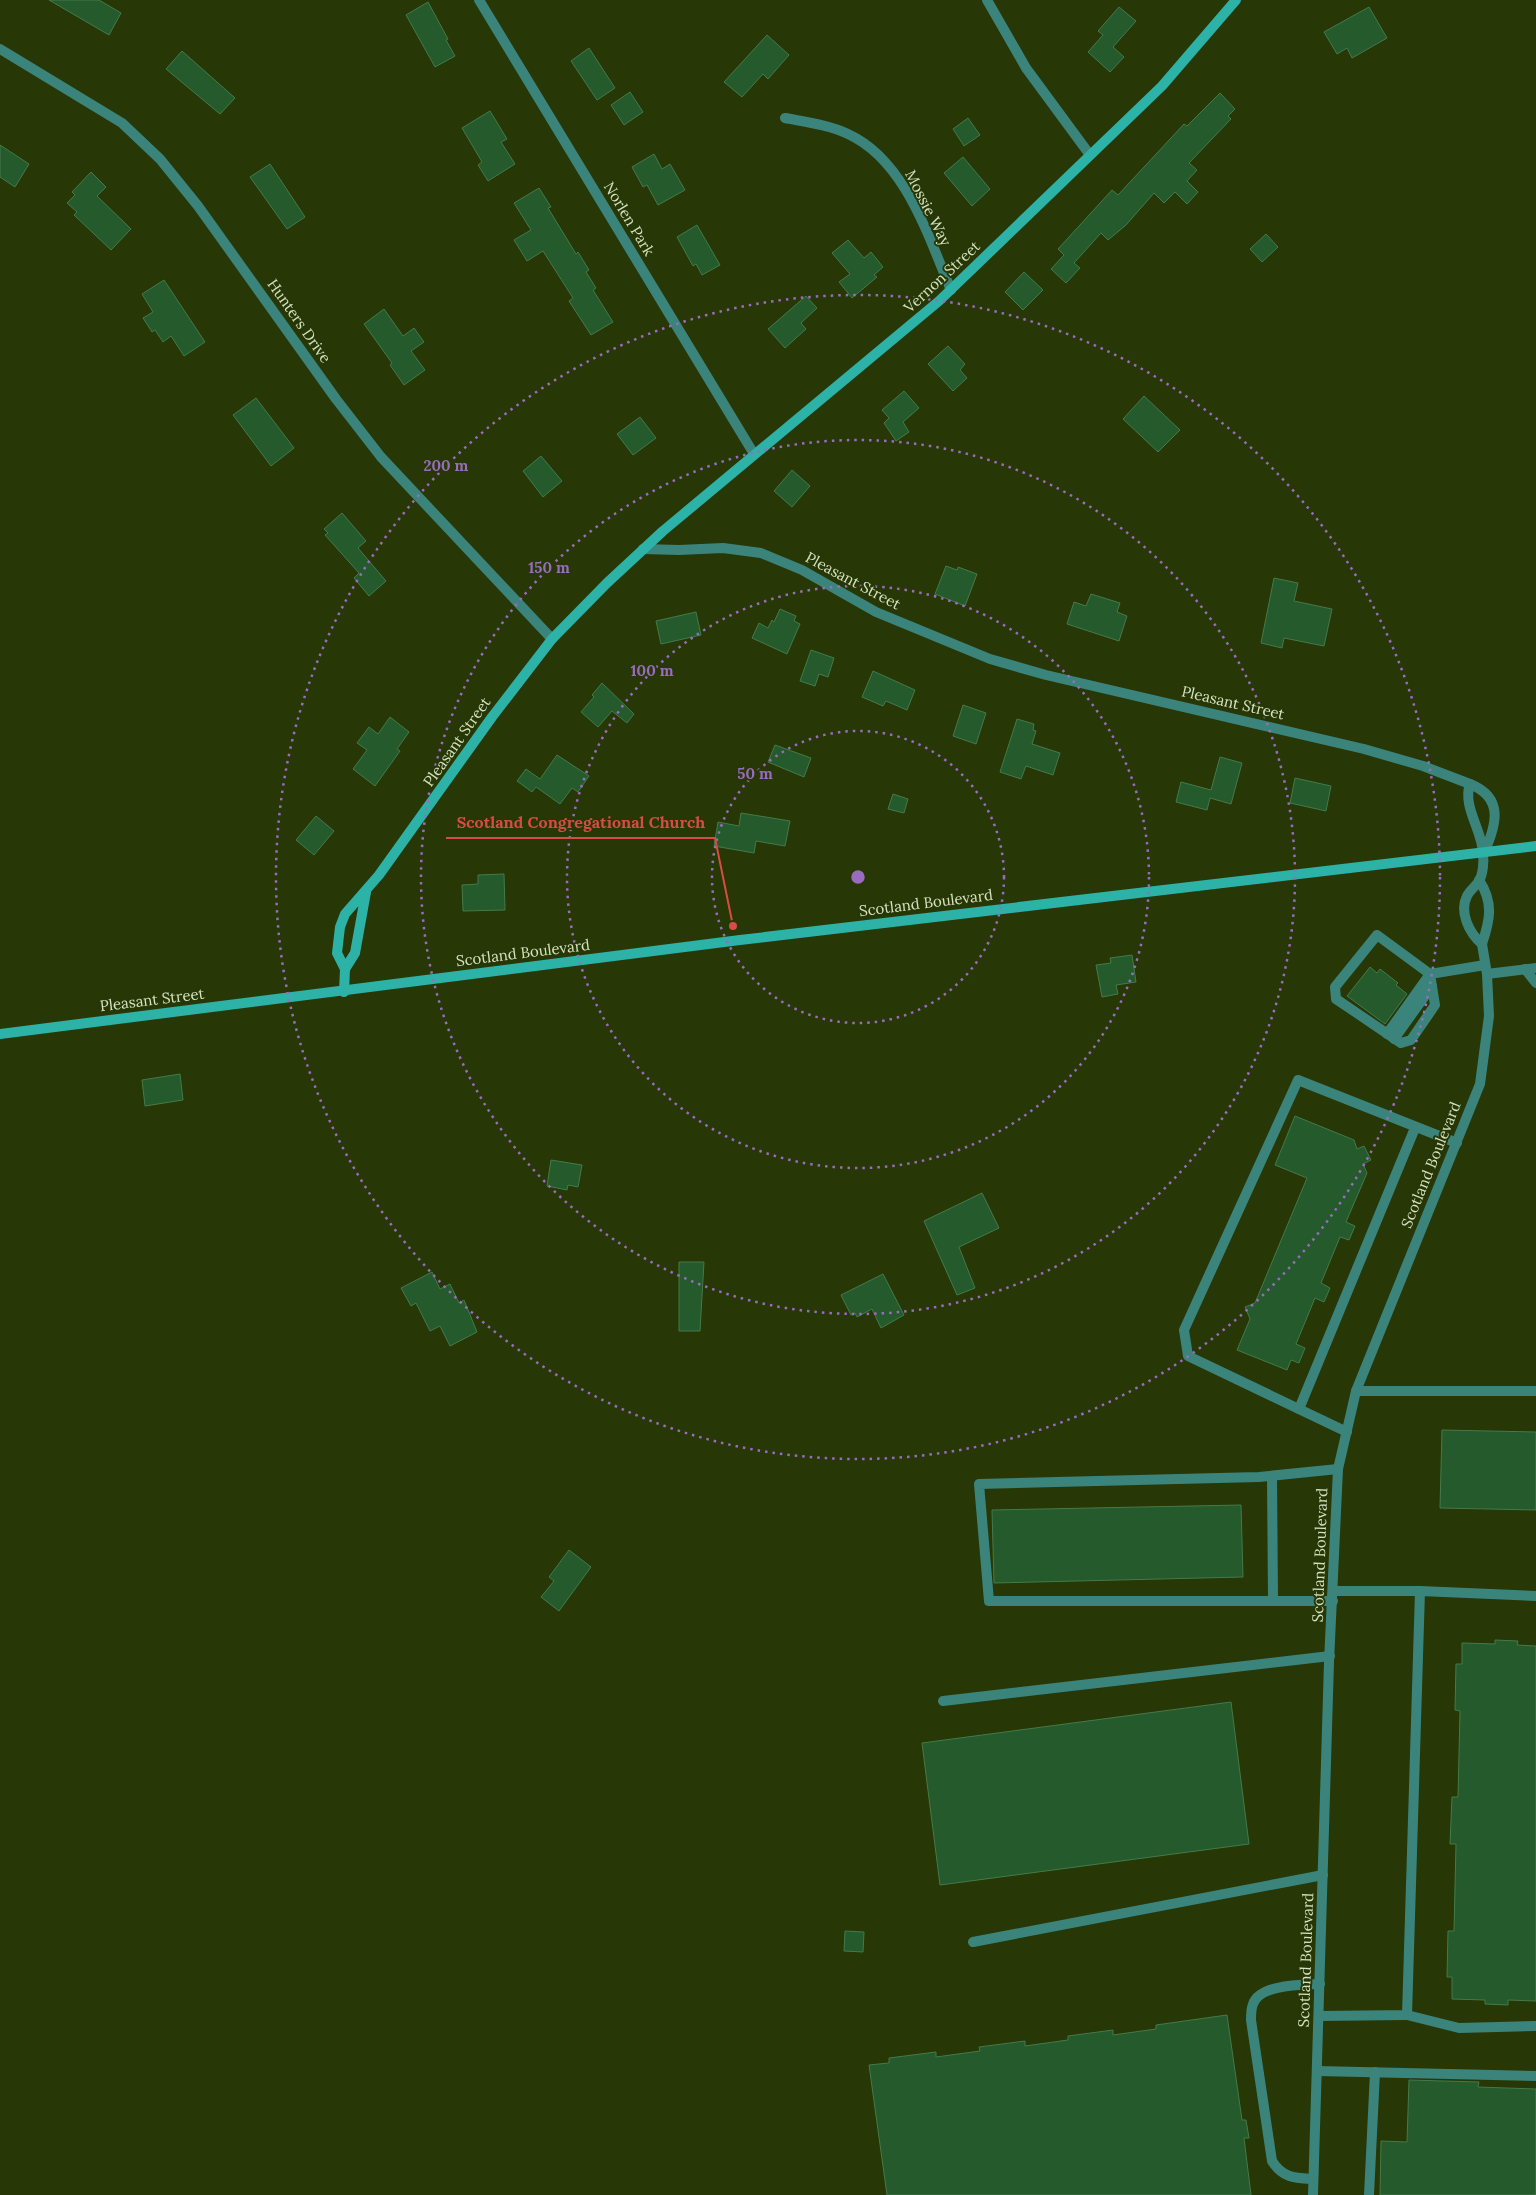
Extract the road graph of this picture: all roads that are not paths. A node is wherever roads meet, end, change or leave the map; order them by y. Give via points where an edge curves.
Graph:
1 (479, 0) edge
2 (987, 0) edge
3 (1236, 0) edge
4 (0, 49) edge
5 (785, 118) dead end
6 (1090, 155) junction
7 (951, 290) junction
8 (754, 454) junction
9 (643, 549) junction
10 (552, 639) junction
11 (1470, 784) junction
12 (1536, 846) edge
13 (1484, 853) junction
14 (1480, 880) junction
15 (366, 892) junction
16 (1482, 944) junction
17 (1536, 968) edge
18 (346, 969) junction
19 (1525, 969) junction
20 (1486, 970) junction
21 (1430, 974) junction
22 (1536, 983) edge
23 (1432, 986) junction
24 (344, 992) junction
25 (0, 1034) edge
26 (1391, 1036) junction
27 (1415, 1128) junction
28 (1457, 1142) junction
29 (1356, 1391) junction
30 (1536, 1391) edge
31 (1299, 1410) junction
32 (1347, 1432) junction
33 (1338, 1469) junction
34 (1272, 1476) junction
35 (1420, 1591) junction
36 (1334, 1596) junction
37 (1536, 1596) edge
38 (1273, 1600) junction
39 (1330, 1656) junction
40 (943, 1701) dead end
41 (1323, 1875) junction
42 (973, 1942) dead end
43 (1320, 1984) junction
44 (1407, 2015) junction
45 (1319, 2016) junction
46 (1536, 2026) edge
47 (1317, 2071) junction
48 (1375, 2072) junction
49 (1536, 2076) edge
50 (1313, 2179) junction
51 (1312, 2195) edge
52 (1369, 2195) edge

1 - 8 street, Norlen Park
2 - 6 street via 1026,68
3 - 6 main road, Vernon Street via 1167,80
4 - 10 street, Hunters Drive via 122,124 160,159 198,206 381,457
5 - 7 street, Mossie Way via 847,133 878,154 900,181
6 - 7 main road, Vernon Street
7 - 8 main road, Vernon Street via 895,340
8 - 9 main road, Vernon Street
9 - 10 main road, Pleasant Street
9 - 11 street, Pleasant Street via 723,548 761,553 802,570 884,616 990,659 1364,749
10 - 15 main road, Pleasant Street
11 - 13 street via 1467,792 1470,810
11 - 13 street, Pleasant Street via 1489,798 1496,812 1496,822
12 - 13 main road
13 - 14 street, Scotland Boulevard
13 - 24 main road, Scotland Boulevard via 750,939
14 - 16 street, Scotland Boulevard via 1491,905
14 - 16 street, Scotland Boulevard via 1467,897 1465,908 1470,931
15 - 18 main road, Pleasant Street via 355,953
15 - 18 main road, Pleasant Street via 353,902 340,927 337,953
16 - 20 street, Scotland Boulevard
17 - 19 street
18 - 24 main road, Pleasant Street
19 - 20 street
19 - 22 street
20 - 21 street
20 - 28 street, Scotland Boulevard via 1489,1016 1480,1084
21 - 23 street
21 - 26 street
21 - 26 street via 1377,935 1335,987 1336,999
23 - 26 street
23 - 26 street via 1435,1005 1411,1040 1401,1043
24 - 25 main road, Pleasant Street
27 - 28 street
27 - 31 street
27 - 31 street via 1298,1080 1184,1330 1188,1356
28 - 29 street, Scotland Boulevard
29 - 30 street
29 - 32 street, Scotland Boulevard
31 - 32 street
32 - 33 street, Scotland Boulevard
33 - 34 street
33 - 36 street, Scotland Boulevard
34 - 38 street
34 - 38 street via 979,1484 989,1601
35 - 36 street
35 - 37 street
35 - 44 street
36 - 38 street
36 - 39 street, Scotland Boulevard
39 - 40 street
39 - 41 street, Scotland Boulevard
41 - 42 street
41 - 43 street, Scotland Boulevard
43 - 45 street, Scotland Boulevard
43 - 50 street via 1264,1992 1253,2004 1251,2020 1272,2160 1279,2172 1290,2178
44 - 45 street
44 - 46 street via 1459,2028
45 - 47 street, Scotland Boulevard
47 - 48 street
47 - 50 street, Scotland Boulevard
48 - 49 street
48 - 52 street
50 - 51 street, Scotland Boulevard

